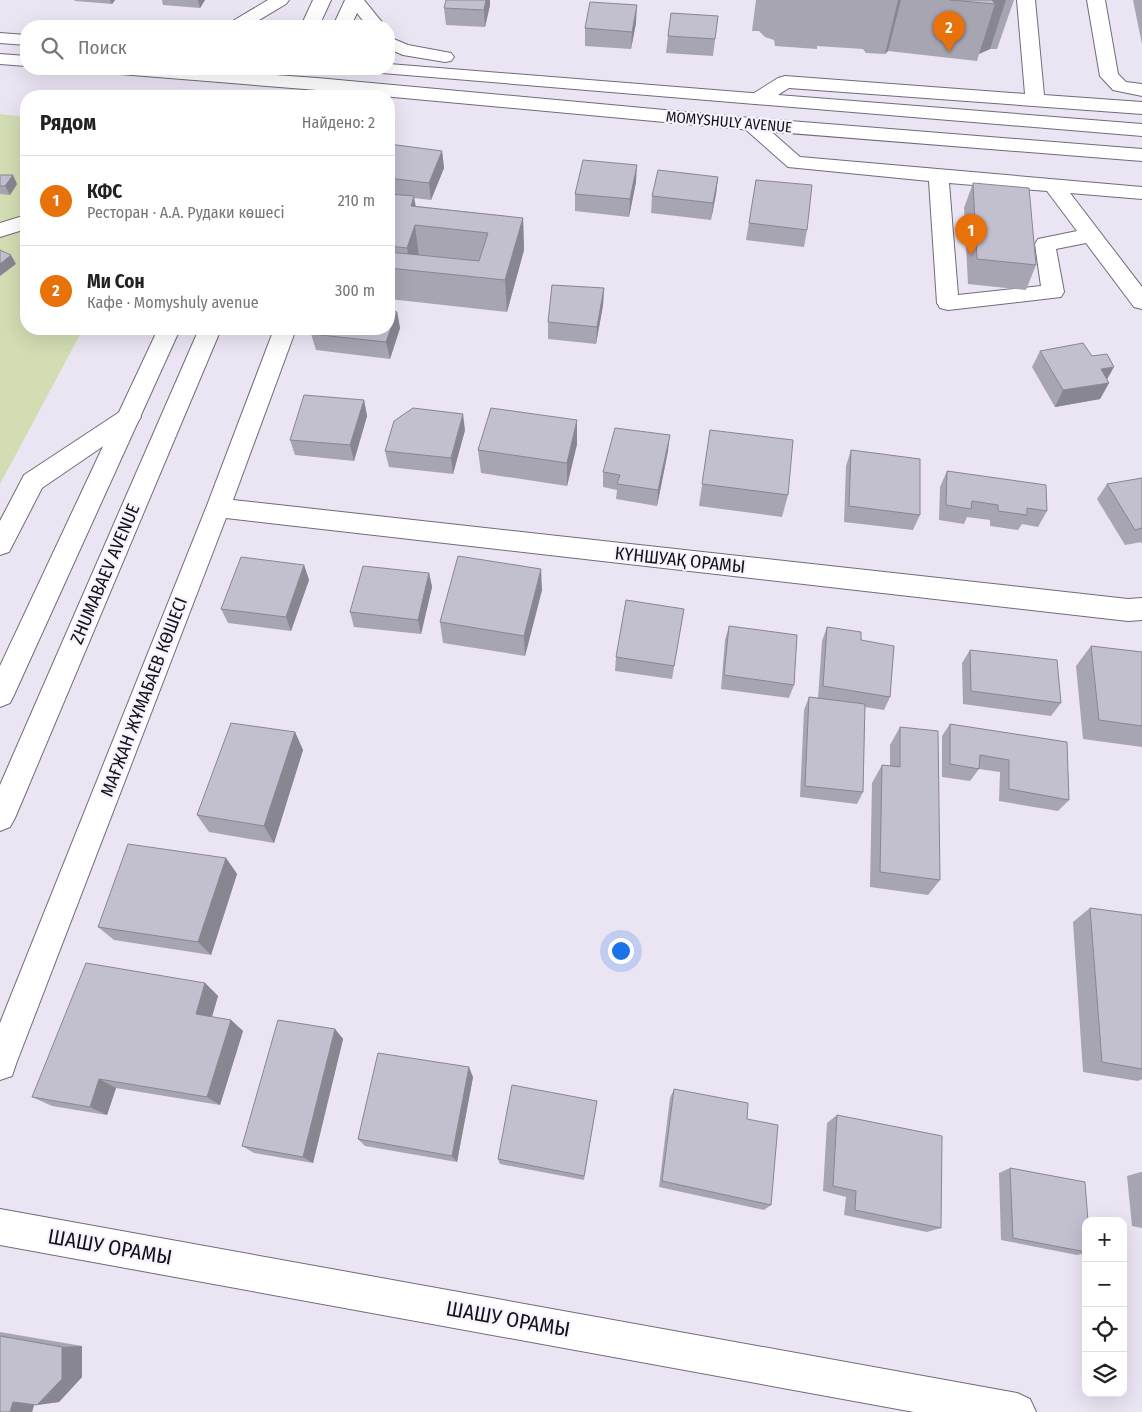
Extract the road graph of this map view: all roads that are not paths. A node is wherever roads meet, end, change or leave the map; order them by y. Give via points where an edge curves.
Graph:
1 (280, 0) edge
2 (322, 0) edge
3 (354, 0) edge
4 (1026, 0) edge
5 (1096, 0) edge
6 (247, 20) edge
7 (313, 20) edge
8 (345, 20) edge
9 (371, 20) edge
10 (0, 38) edge
11 (20, 40) edge
12 (395, 45) edge
13 (0, 59) edge
14 (20, 61) edge
15 (395, 70) edge
16 (196, 75) edge
17 (284, 82) edge
18 (317, 83) edge
19 (565, 84) junction
20 (391, 90) edge
21 (395, 90) edge
22 (1142, 90) edge
23 (758, 99) junction
24 (1035, 100) junction
25 (1142, 108) edge
26 (751, 124) junction
27 (1142, 130) edge
28 (1142, 155) edge
29 (939, 175) junction
30 (1054, 186) junction
31 (1142, 193) edge
32 (20, 224) edge
33 (0, 230) edge
34 (1092, 235) junction
35 (1142, 302) edge
36 (167, 335) edge
37 (207, 335) edge
38 (283, 335) edge
39 (129, 417) junction
40 (218, 508) junction
41 (0, 545) edge
42 (1142, 609) edge
43 (0, 695) edge
44 (0, 818) edge
45 (0, 1064) edge
46 (0, 1227) edge
47 (1016, 1412) edge

1 - 6 main road
2 - 7 main road
3 - 8 main road
3 - 9 main road
4 - 24 main road
5 - 22 main road via 1109,76 1120,86
10 - 11 main road
12 - 19 main road via 420,54 513,69
13 - 14 main road
15 - 19 main road, MOMYSHULY AVENUE
16 - 17 main road
17 - 18 main road, MOMYSHULY AVENUE
18 - 20 main road, MOMYSHULY AVENUE
19 - 23 main road, MOMYSHULY AVENUE
21 - 26 main road, MOMYSHULY AVENUE
23 - 24 main road via 785,82
23 - 27 main road, MOMYSHULY AVENUE
24 - 25 main road
26 - 28 main road, MOMYSHULY AVENUE
26 - 29 main road via 795,162
29 - 30 main road
29 - 34 main road via 948,303 1053,292 1045,244
30 - 31 main road
30 - 34 main road
32 - 33 main road
34 - 35 main road
36 - 39 main road
37 - 44 main road, ZHUMABAEV AVENUE
38 - 40 main road, МАҒЖАН ЖҰМАБАЕВ КӨШЕСІ
39 - 41 main road via 33,482
39 - 43 main road
40 - 42 main road, КҮНШУАҚ ОРАМЫ via 1128,610
40 - 45 main road, МАҒЖАН ЖҰМАБАЕВ КӨШЕСІ
46 - 47 main road, ШАШУ ОРАМЫ

